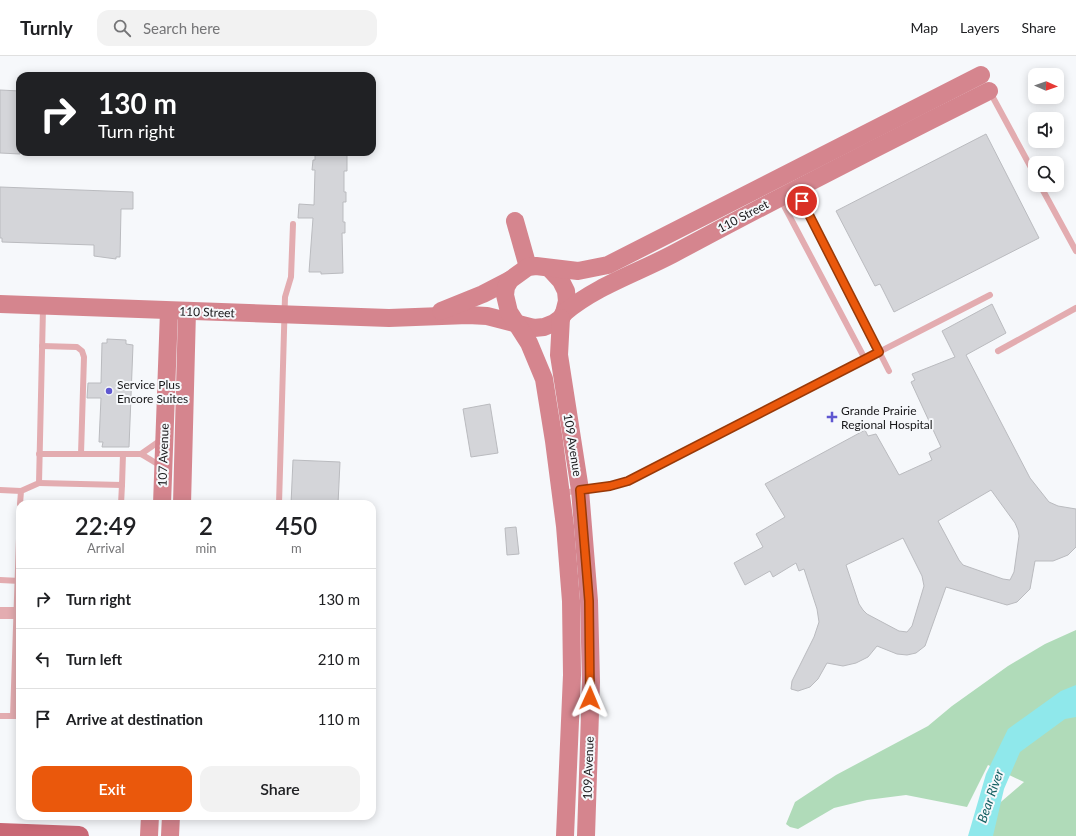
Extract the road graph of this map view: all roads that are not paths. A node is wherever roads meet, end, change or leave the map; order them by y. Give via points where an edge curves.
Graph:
1 (985, 83) joint
2 (1028, 163) edge
3 (792, 181) junction
4 (775, 189) junction
5 (1044, 192) edge
6 (515, 221) dead end
7 (293, 224) dead end
8 (1076, 251) edge
9 (528, 267) junction
10 (548, 268) junction
11 (510, 280) junction
12 (990, 295) dead end
13 (0, 304) edge
14 (42, 306) junction
15 (1076, 308) edge
16 (169, 311) junction
17 (187, 311) junction
18 (285, 314) junction
19 (563, 315) junction
20 (415, 318) junction
21 (518, 325) junction
22 (42, 346) junction
23 (998, 351) dead end
24 (879, 352) junction
25 (865, 359) junction
26 (889, 371) dead end
27 (164, 438) junction
28 (39, 454) junction
29 (81, 454) junction
30 (123, 454) junction
31 (141, 454) junction
32 (163, 467) junction
33 (182, 480) junction
34 (39, 483) junction
35 (122, 484) junction
36 (0, 490) edge
37 (580, 490) junction
38 (21, 491) junction
39 (561, 493) junction
40 (20, 500) edge
41 (121, 500) edge
42 (162, 500) edge
43 (182, 500) edge
44 (279, 500) edge
45 (0, 580) edge
46 (16, 581) edge
47 (0, 613) edge
48 (16, 613) edge
49 (0, 716) edge
50 (16, 716) edge
51 (150, 820) edge
52 (171, 820) edge
53 (0, 833) edge
54 (79, 836) edge
55 (149, 836) edge
56 (170, 836) edge
57 (565, 836) edge
58 (586, 836) edge

1 - 2 lane
1 - 3 street, 110 Street
3 - 4 street, 110 Street
3 - 24 lane
4 - 10 street, 110 Street via 608,266 578,271
4 - 19 street, 110 Street via 654,265 590,295
4 - 25 lane
5 - 8 lane
6 - 9 street
7 - 18 lane via 291,277
9 - 10 street
9 - 11 street
10 - 19 street via 561,281 566,291
11 - 20 street, 110 Street via 454,306
11 - 21 street via 506,287 506,304
12 - 24 lane
13 - 14 street, 110 Street
14 - 16 street, 110 Street
14 - 22 lane
15 - 23 lane
16 - 17 street, 110 Street
16 - 27 street, 107 Avenue
16 - 33 street via 178,328 179,336 177,450
17 - 18 street, 110 Street
17 - 33 street, 107 Avenue
18 - 20 street, 110 Street
18 - 44 lane
19 - 21 street via 544,327
19 - 37 street, 109 Avenue via 560,366 574,438
20 - 21 street, 110 Street via 487,316
21 - 39 street, 109 Avenue via 534,354 544,380
22 - 28 lane
22 - 29 lane via 78,347 82,351 84,357
24 - 25 lane
24 - 26 lane
25 - 37 lane via 628,481
27 - 31 lane
27 - 32 street, 107 Avenue
28 - 29 lane
28 - 34 lane
29 - 30 lane
30 - 31 lane
30 - 35 lane
31 - 32 lane
32 - 42 street, 107 Avenue
33 - 43 street, 107 Avenue
34 - 35 lane
34 - 38 lane
35 - 41 lane
36 - 38 lane
37 - 39 lane
37 - 58 street, 109 Avenue via 588,568 591,641
38 - 40 lane
39 - 57 street, 109 Avenue via 572,632
45 - 46 lane
47 - 48 street
49 - 50 lane
51 - 55 street
52 - 56 street
53 - 54 main road

